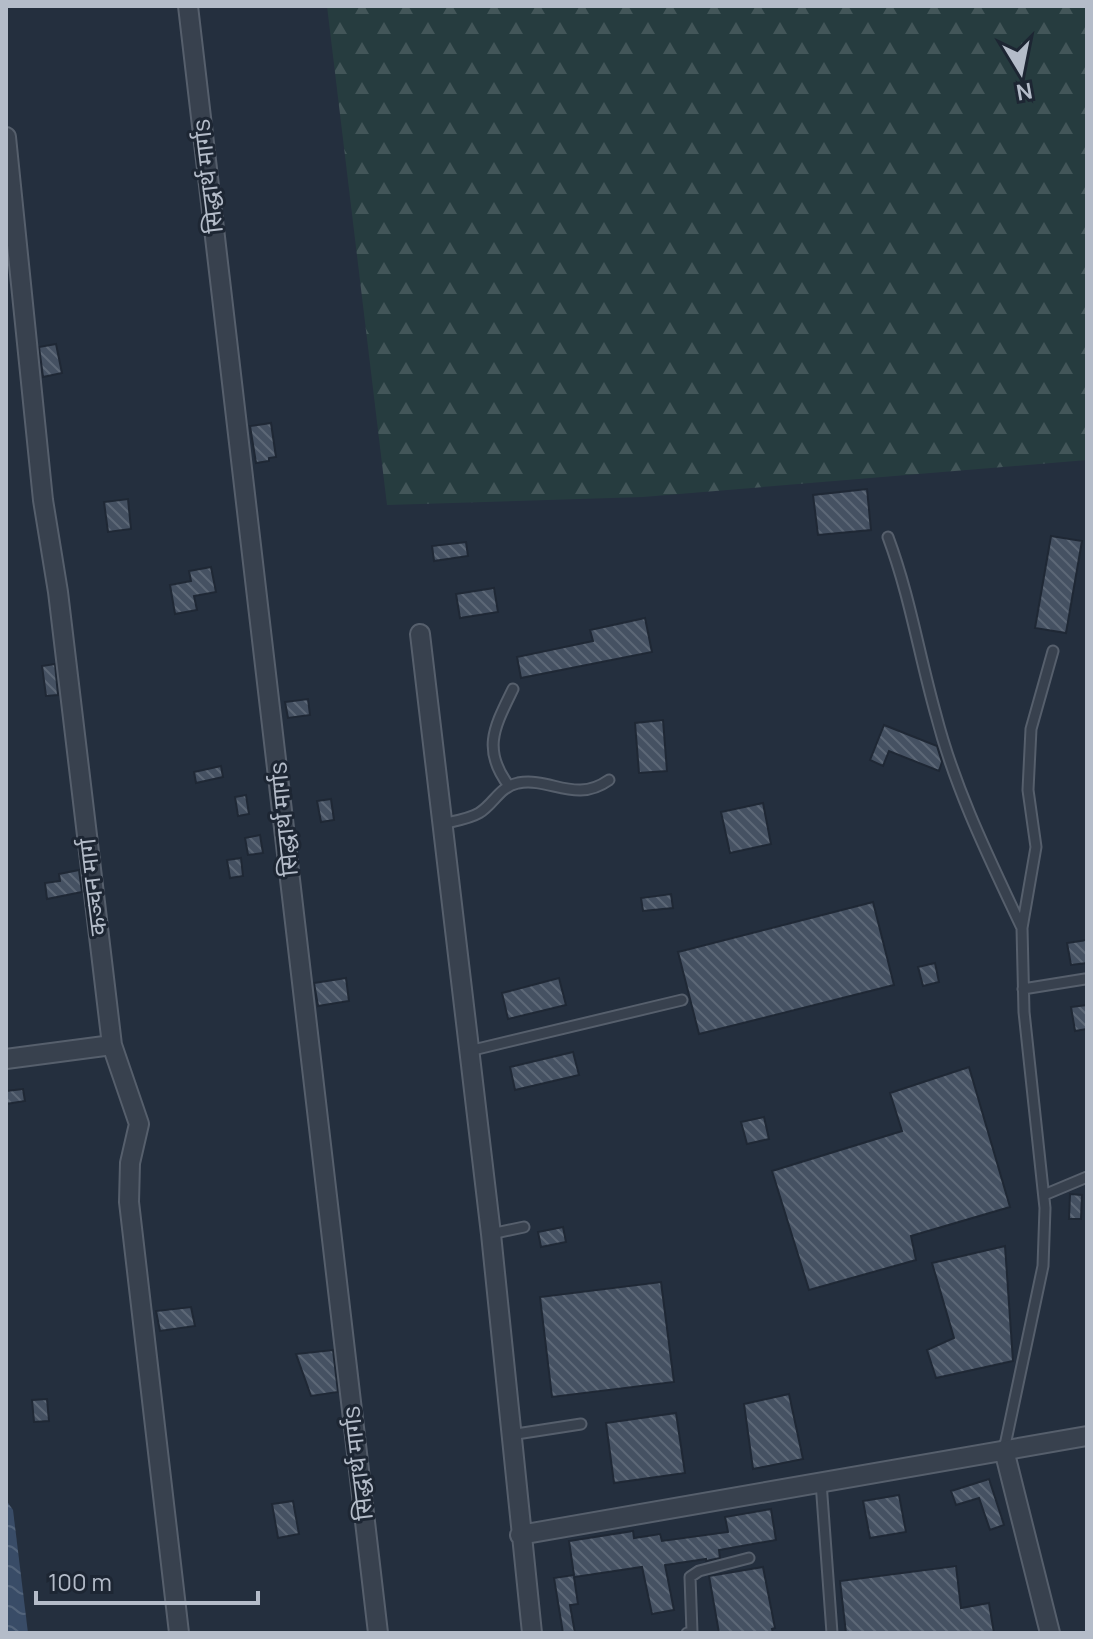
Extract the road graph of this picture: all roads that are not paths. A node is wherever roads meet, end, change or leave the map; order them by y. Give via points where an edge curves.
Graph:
1 (188, 6) edge
2 (6, 137) edge
3 (888, 537) dead end
4 (420, 634) dead end
5 (1053, 651) dead end
6 (513, 689) dead end
7 (609, 780) dead end
8 (509, 786) junction
9 (442, 824) junction
10 (1022, 928) junction
11 (1085, 979) edge
12 (1023, 989) junction
13 (682, 1000) dead end
14 (112, 1045) junction
15 (469, 1051) junction
16 (6, 1059) edge
17 (1087, 1177) edge
18 (1044, 1195) junction
19 (524, 1227) dead end
20 (491, 1234) junction
21 (581, 1424) dead end
22 (510, 1435) junction
23 (1087, 1436) edge
24 (1004, 1450) junction
25 (821, 1482) junction
26 (520, 1535) junction
27 (749, 1558) dead end
28 (179, 1633) edge
29 (378, 1633) edge
30 (532, 1633) edge
31 (690, 1633) edge
32 (832, 1633) edge
33 (1050, 1633) edge

1 - 29 street, सिद्धार्थ मार्गs
2 - 14 street, कञ्चन मार्ग via 43,500
3 - 10 lane via 906,586 936,717 966,804
4 - 9 street
5 - 10 lane via 1031,729 1028,790 1036,847
6 - 8 lane via 491,739 498,770
7 - 8 lane via 596,790
8 - 9 lane via 479,813
9 - 15 street
10 - 12 lane
11 - 12 lane
12 - 18 lane
13 - 15 lane
14 - 16 street
14 - 28 street, कञ्चन मार्ग via 139,1124 129,1202
15 - 20 street
17 - 18 lane
18 - 24 lane via 1043,1266
19 - 20 lane
20 - 22 street
21 - 22 lane
22 - 26 street
23 - 24 street
24 - 25 street
24 - 33 street
25 - 26 street
25 - 32 lane
26 - 30 street
27 - 31 lane via 690,1577

